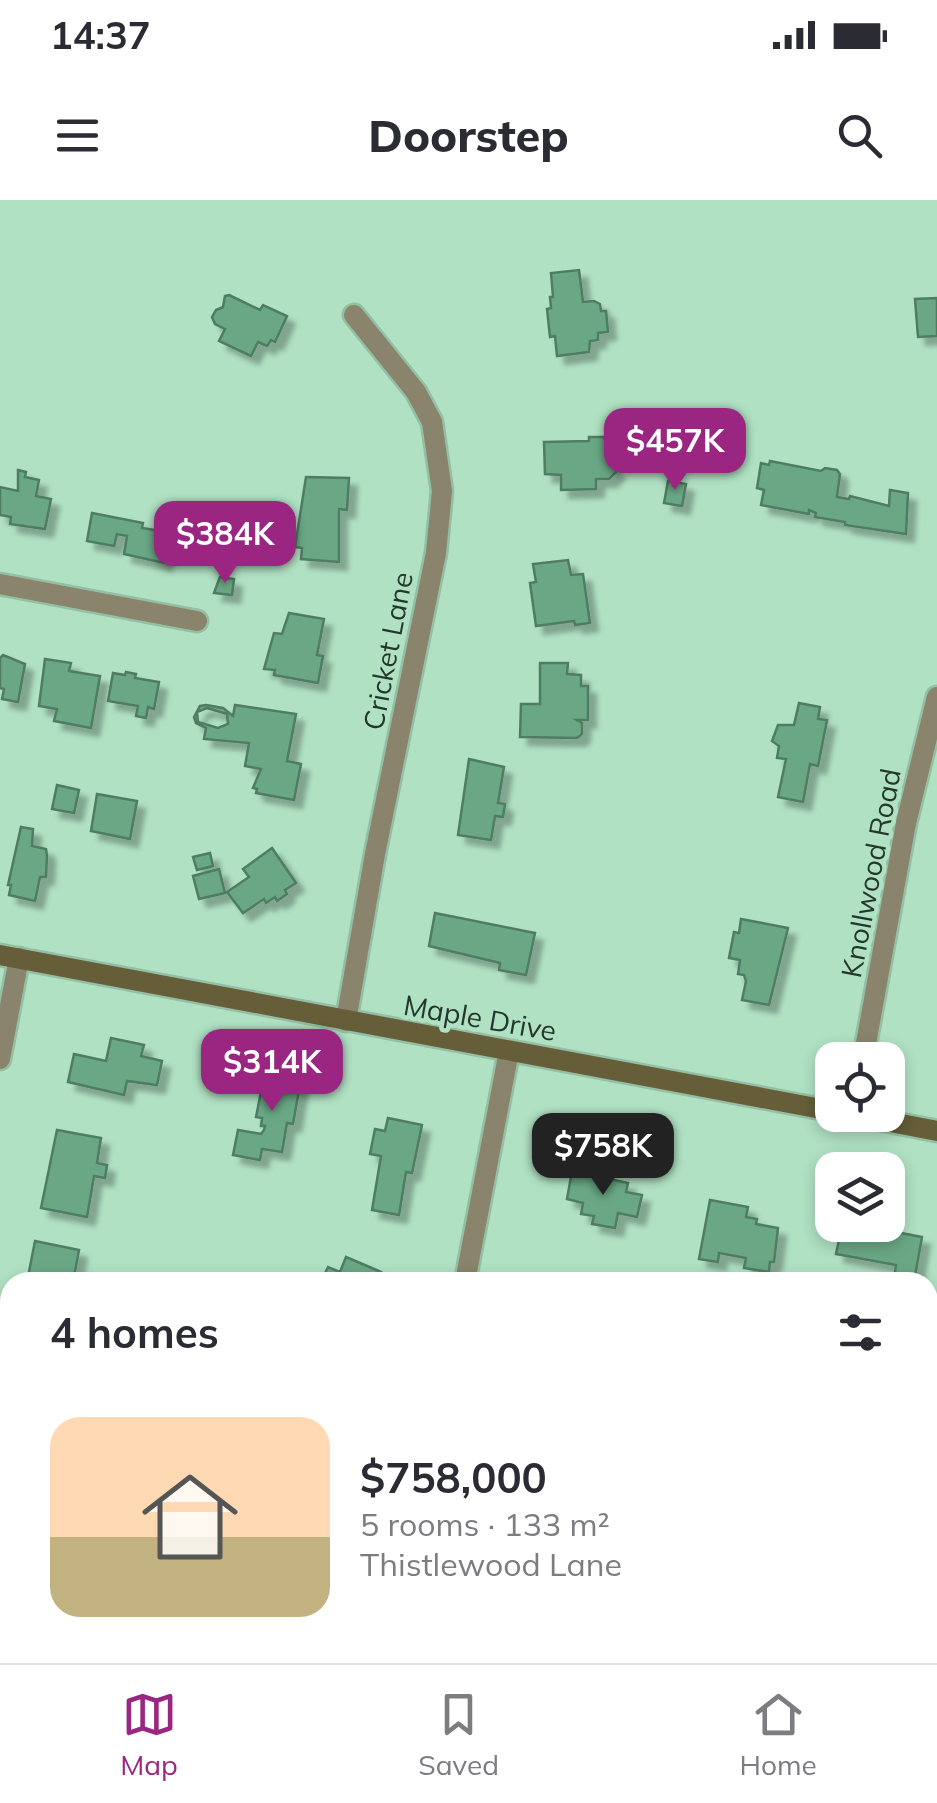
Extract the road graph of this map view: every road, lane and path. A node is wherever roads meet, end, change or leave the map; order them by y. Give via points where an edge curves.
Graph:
1 (354, 314) dead end
2 (0, 584) edge
3 (198, 621) dead end
4 (937, 697) edge
5 (9, 956) edge
6 (346, 1021) junction
7 (867, 1042) edge
8 (509, 1051) junction
9 (0, 1059) edge
10 (815, 1108) edge
11 (905, 1125) edge
12 (937, 1131) edge
13 (468, 1272) edge

1 - 6 street, Cricket Lane via 432,422 442,490 436,553
2 - 3 street
4 - 7 street, Knollwood Road via 906,823
5 - 6 street, Maple Drive
5 - 9 street
6 - 8 street, Maple Drive
8 - 10 street, Maple Drive
8 - 13 street
11 - 12 street

